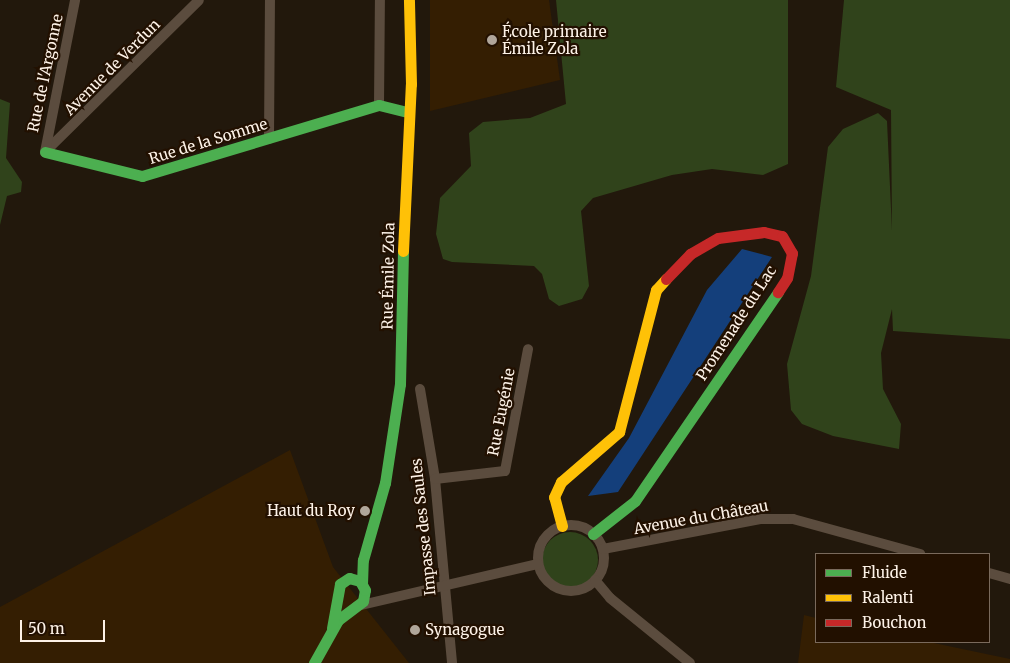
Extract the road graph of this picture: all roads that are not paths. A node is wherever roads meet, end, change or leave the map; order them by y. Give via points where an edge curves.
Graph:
1 (75, 0) edge
2 (199, 0) edge
3 (270, 0) edge
4 (380, 0) edge
5 (408, 0) edge
6 (379, 105) junction
7 (408, 112) junction
8 (269, 139) junction
9 (45, 152) junction
10 (528, 348) dead end
11 (420, 389) dead end
12 (435, 479) junction
13 (562, 526) junction
14 (593, 534) junction
15 (366, 548) junction
16 (603, 549) junction
17 (916, 553) edge
18 (538, 564) junction
19 (990, 574) edge
20 (346, 579) junction
21 (596, 580) junction
22 (1010, 580) edge
23 (364, 586) junction
24 (444, 588) junction
25 (338, 595) junction
26 (384, 601) junction
27 (355, 606) junction
28 (332, 628) junction
29 (314, 663) edge
30 (452, 663) edge
31 (690, 663) edge

1 - 9 street, Rue de l'Argonne
2 - 9 street, Avenue de Verdun
3 - 8 street
4 - 6 street
5 - 7 street, Rue Émile Zola
6 - 7 street
6 - 8 street, Rue de la Somme
7 - 15 street, Rue Émile Zola via 399,401 385,483
8 - 9 street, Rue de la Somme via 142,176
10 - 12 street, Rue Eugénie via 505,471
11 - 12 street, Impasse des Saules
12 - 24 street, Impasse des Saules
13 - 14 street via 579,526
13 - 14 street, Promenade du Lac via 554,497 561,482 620,432 656,290 690,254 718,238 764,232 782,236 792,253 787,278 634,501
13 - 18 street via 546,536
14 - 16 street
15 - 20 street, Rue Émile Zola
15 - 23 street, Rue Émile Zola
16 - 17 street, Avenue du Château via 760,519 793,519
16 - 21 street via 604,560
18 - 21 street via 548,582 562,590 577,591
18 - 24 street
19 - 22 street
20 - 23 street
20 - 25 street, Rue Émile Zola
21 - 31 street via 610,598
23 - 26 street
23 - 27 street, Rue Émile Zola
24 - 26 street
24 - 30 street, Impasse des Saules
25 - 27 street via 343,604
25 - 28 street
26 - 27 street
27 - 28 street
28 - 29 street

